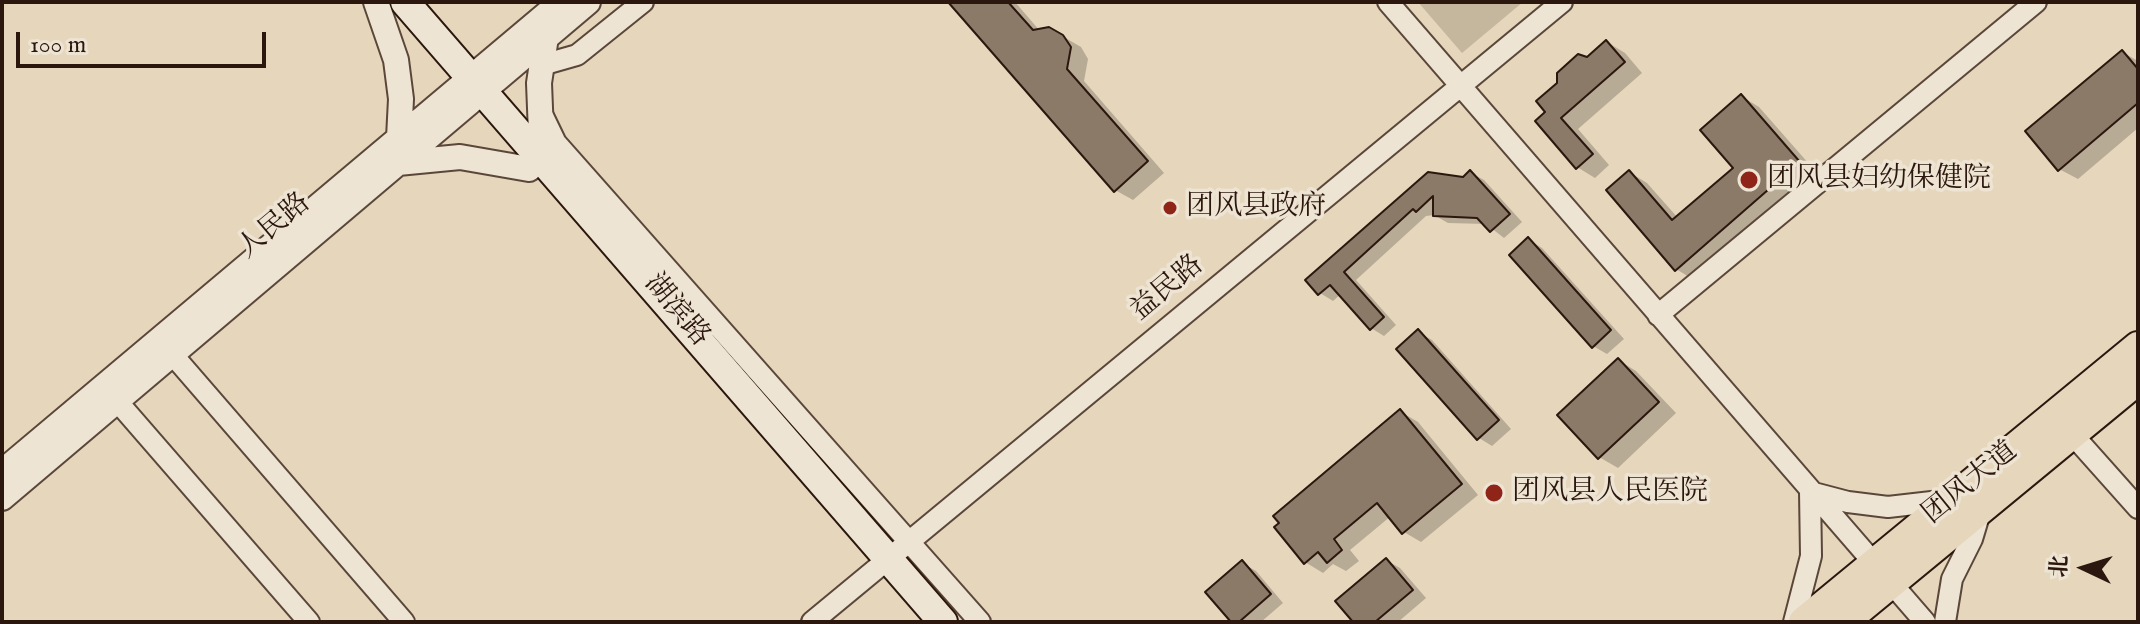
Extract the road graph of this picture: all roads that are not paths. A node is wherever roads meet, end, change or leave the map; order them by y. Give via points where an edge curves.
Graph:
1 (376, 2) edge
2 (382, 2) edge
3 (405, 2) edge
4 (561, 2) edge
5 (588, 2) edge
6 (643, 2) edge
7 (1388, 2) edge
8 (1562, 2) edge
9 (2036, 2) edge
10 (546, 37) junction
11 (542, 65) junction
12 (1460, 86) junction
13 (471, 89) junction
14 (539, 109) junction
15 (399, 138) junction
16 (398, 163) junction
17 (536, 163) junction
18 (1658, 315) junction
19 (2138, 347) edge
20 (172, 354) junction
21 (2138, 379) edge
22 (117, 401) junction
23 (2072, 434) junction
24 (2, 472) edge
25 (1810, 492) junction
26 (2, 498) edge
27 (1967, 504) junction
28 (2138, 508) edge
29 (891, 556) junction
30 (1882, 574) junction
31 (309, 622) edge
32 (404, 622) edge
33 (812, 622) edge
34 (920, 622) edge
35 (943, 622) edge
36 (980, 622) edge
37 (1794, 622) edge
38 (1804, 622) edge
39 (1843, 622) edge
40 (1925, 622) edge
41 (1945, 622) edge

1 - 15 street via 396,60
2 - 13 main road, 湖滨路
3 - 13 main road, 湖滨路
4 - 13 street, 人民路
5 - 10 street, 人民路
6 - 11 street via 577,55
7 - 12 street
8 - 12 street, 益民路
9 - 18 street
10 - 11 street
10 - 13 street, 人民路
11 - 14 street
12 - 18 street
12 - 29 street, 益民路
13 - 15 street, 人民路
13 - 16 street, 人民路
13 - 17 main road, 湖滨路
14 - 17 street
14 - 29 street via 556,143
15 - 24 street, 人民路
16 - 17 street via 460,157
16 - 20 street, 人民路
17 - 29 main road, 湖滨路
18 - 25 street
19 - 27 main road, 团风大道
20 - 22 street, 人民路
20 - 32 street
21 - 23 main road, 团风大道
22 - 26 street, 人民路
22 - 31 street
23 - 27 main road, 团风大道
23 - 28 street
25 - 27 street via 1888,507
25 - 30 street
25 - 37 street via 1811,556
27 - 30 main road, 团风大道
27 - 41 street via 1972,539 1952,579
29 - 33 street, 益民路
29 - 34 main road, 湖滨路
29 - 35 main road, 湖滨路
29 - 36 street
30 - 38 main road, 团风大道
30 - 39 main road, 团风大道
30 - 40 street

